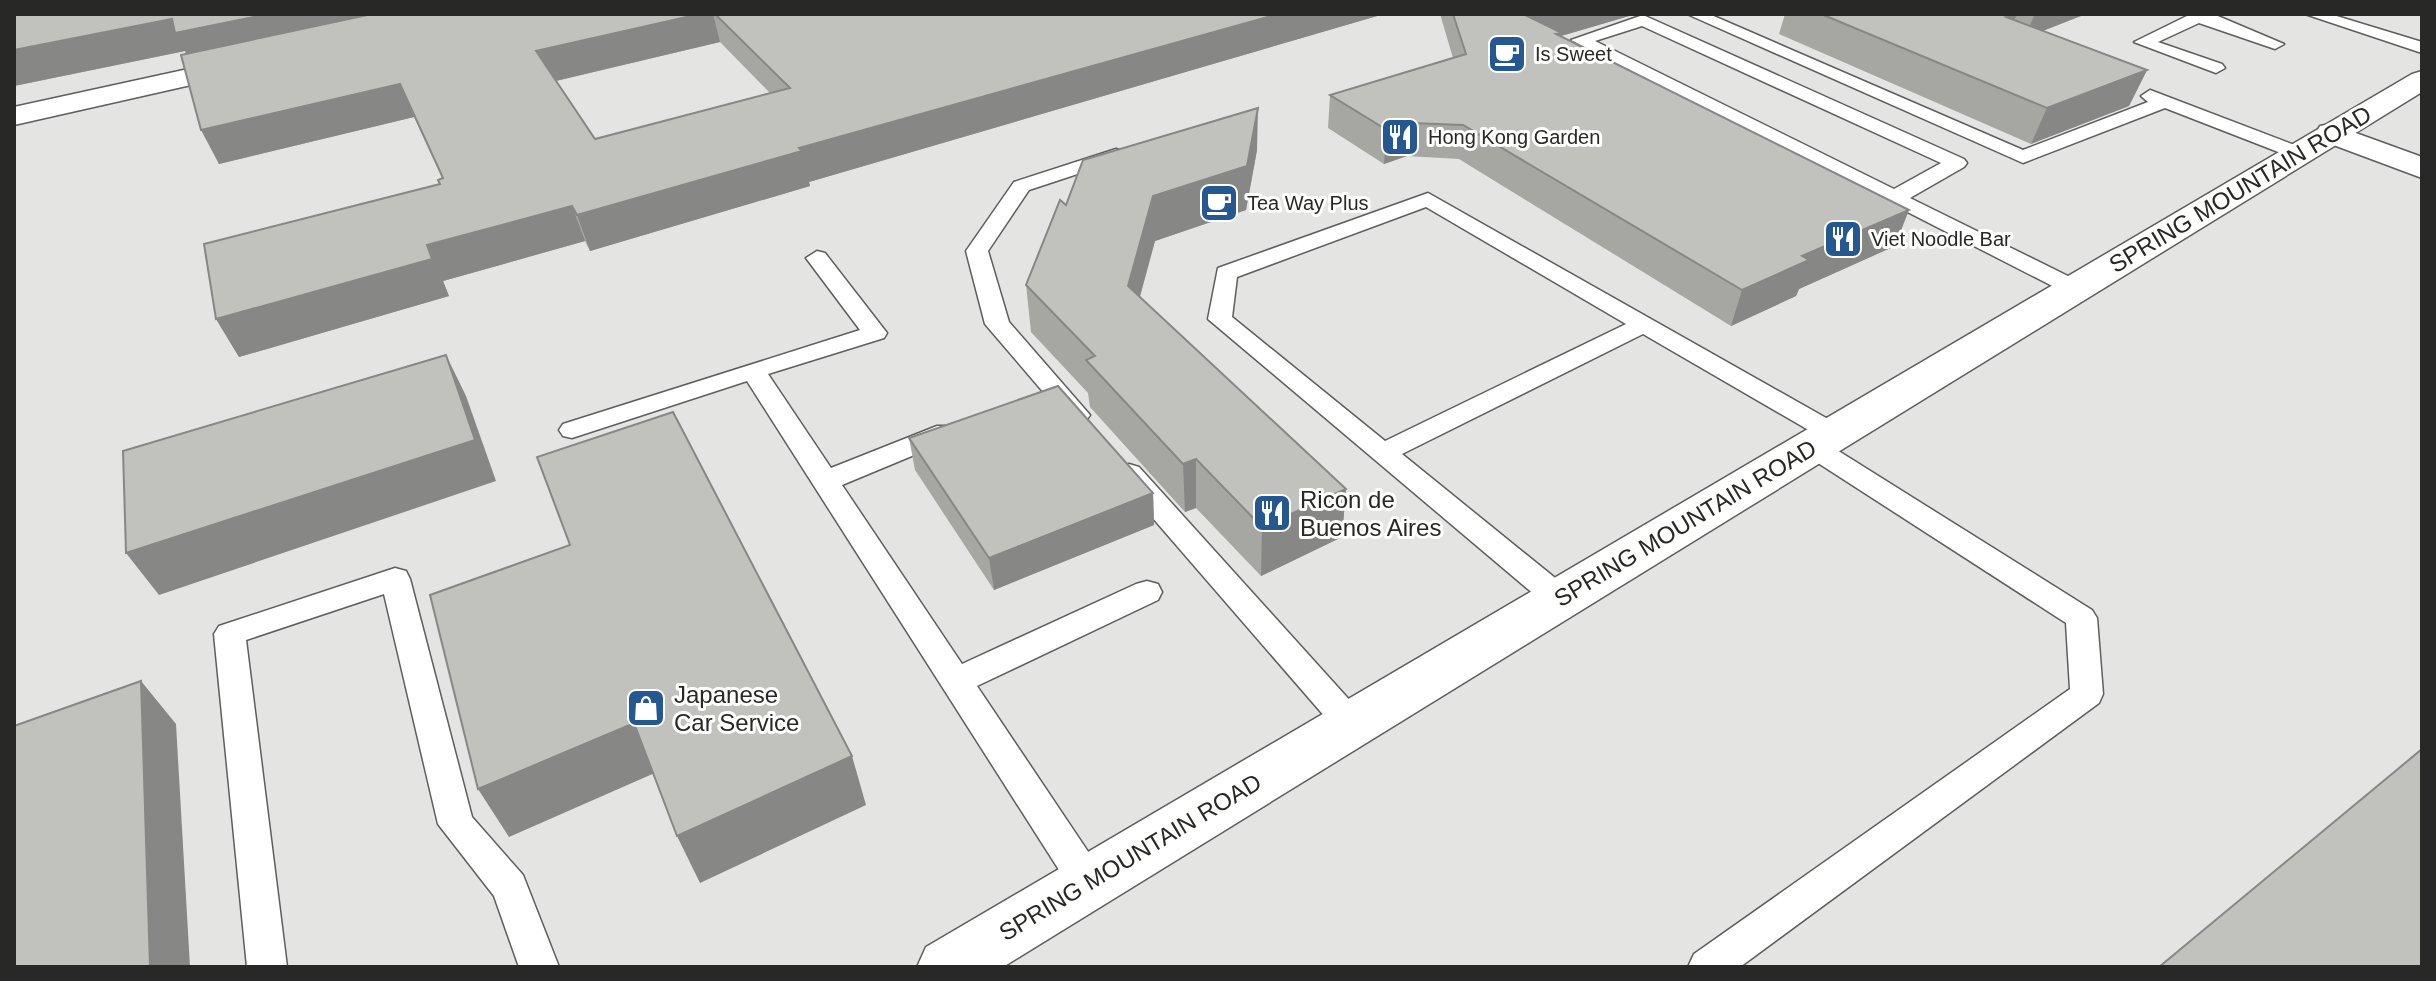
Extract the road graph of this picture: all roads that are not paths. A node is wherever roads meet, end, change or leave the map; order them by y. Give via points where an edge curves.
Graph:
1 (1695, 14) edge
2 (2313, 14) edge
3 (2201, 16) edge
4 (2275, 44) dead end
5 (2422, 48) edge
6 (263, 61) edge
7 (2216, 68) dead end
8 (2422, 80) edge
9 (2136, 91) edge
10 (2165, 102) junction
11 (14, 116) edge
12 (2315, 143) junction
13 (1135, 149) edge
14 (2422, 168) edge
15 (1894, 198) junction
16 (817, 258) dead end
17 (2074, 288) junction
18 (1644, 324) junction
19 (753, 371) junction
20 (973, 421) edge
21 (572, 430) dead end
22 (1090, 430) edge
23 (1822, 440) junction
24 (1111, 453) edge
25 (1383, 453) junction
26 (825, 481) junction
27 (1147, 592) dead end
28 (1559, 598) junction
29 (956, 681) junction
30 (1351, 724) junction
31 (1088, 883) junction
32 (267, 967) edge
33 (539, 967) edge
34 (948, 967) edge
35 (1708, 967) edge

1 - 10 lane via 2023,157
2 - 5 lane
3 - 4 lane
3 - 7 lane via 2143,42
6 - 11 main road
8 - 12 main road, SPRING MOUNTAIN ROAD
9 - 10 lane
10 - 12 lane
12 - 14 main road
12 - 17 main road, SPRING MOUNTAIN ROAD
13 - 22 lane via 1021,186 977,251 997,324
15 - 15 lane via 1637,69 1580,40 1643,20 1957,163
15 - 17 lane
16 - 19 lane via 875,333
17 - 23 main road, SPRING MOUNTAIN ROAD
18 - 23 lane
18 - 25 lane
18 - 25 lane via 1428,199 1226,273 1220,319
19 - 21 lane
19 - 26 lane
20 - 26 lane
23 - 28 main road, SPRING MOUNTAIN ROAD
23 - 35 lane via 2081,618 2087,694
24 - 30 lane
25 - 28 lane
26 - 29 lane
27 - 29 lane
28 - 30 main road, SPRING MOUNTAIN ROAD
29 - 31 lane
30 - 31 main road, SPRING MOUNTAIN ROAD
31 - 34 main road, SPRING MOUNTAIN ROAD
32 - 33 lane via 230,634 395,579 456,824 510,887

